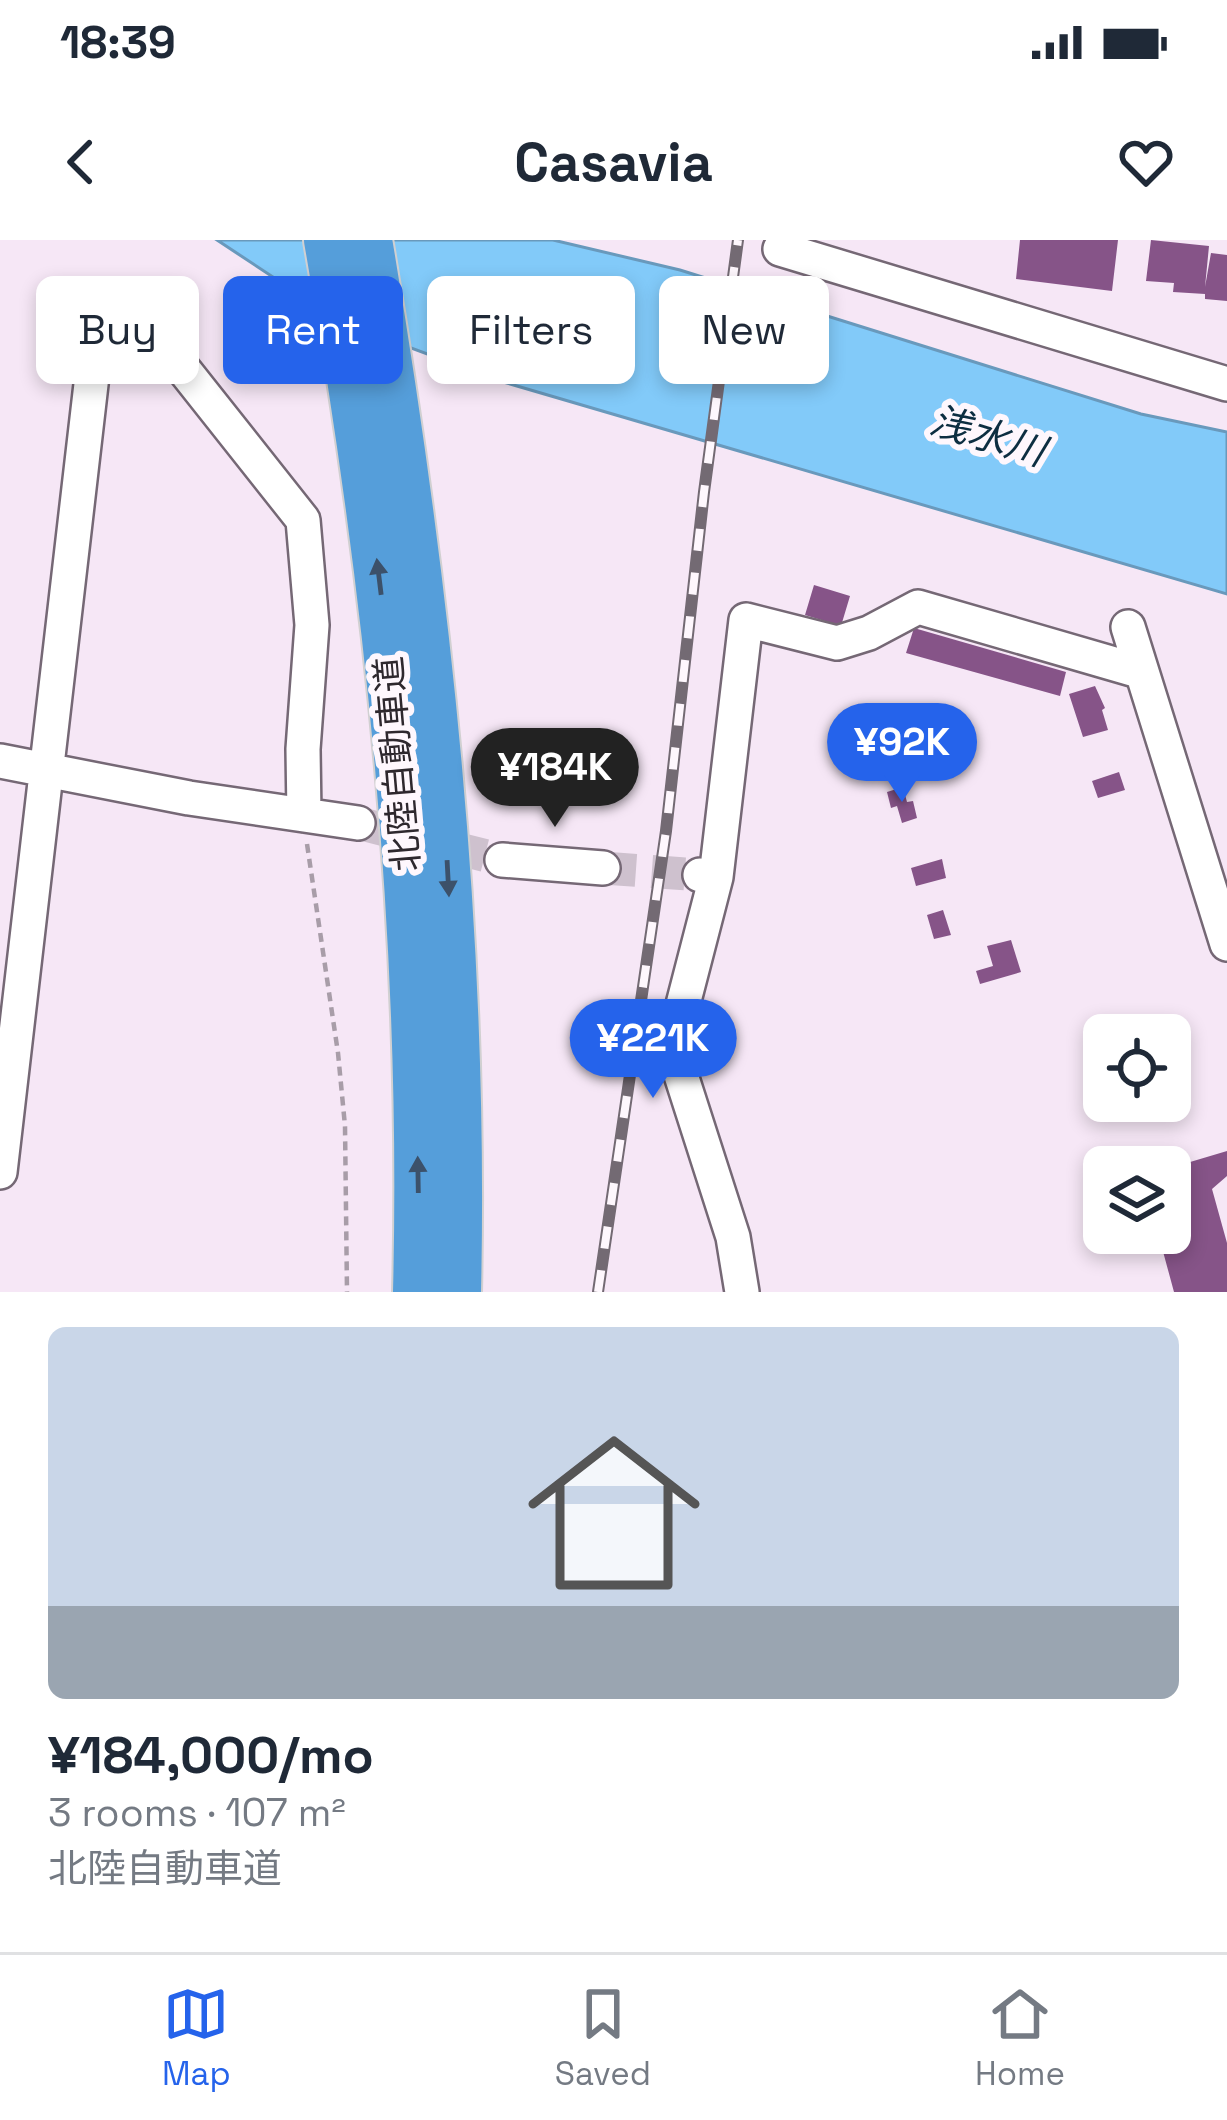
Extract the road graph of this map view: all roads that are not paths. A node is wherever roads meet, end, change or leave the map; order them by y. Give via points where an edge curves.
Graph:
1 (328, 240) edge
2 (368, 240) edge
3 (780, 250) dead end
4 (1227, 384) edge
5 (379, 420) junction
6 (1127, 627) dead end
7 (1142, 672) junction
8 (0, 761) edge
9 (47, 770) junction
10 (304, 815) junction
11 (358, 823) tunnel mouth
12 (502, 860) tunnel mouth
13 (603, 868) tunnel mouth
14 (1227, 944) edge
15 (0, 1172) edge
16 (417, 1292) edge
17 (457, 1292) edge
18 (742, 1292) edge

1 - 5 highway, 北陸自動車道
2 - 5 highway, 北陸自動車道
3 - 4 street
16 -> 5 highway, 北陸自動車道 via 416,1036
5 -> 17 highway, 北陸自動車道 via 426,627 446,831
6 - 7 street
7 - 14 street
7 - 18 street via 918,607 837,643 746,620 708,876 672,1047 733,1237
8 - 9 street
9 - 10 street
9 - 10 street via 99,314 158,338 303,520 312,625
9 - 15 street
10 - 11 street
12 - 13 street

